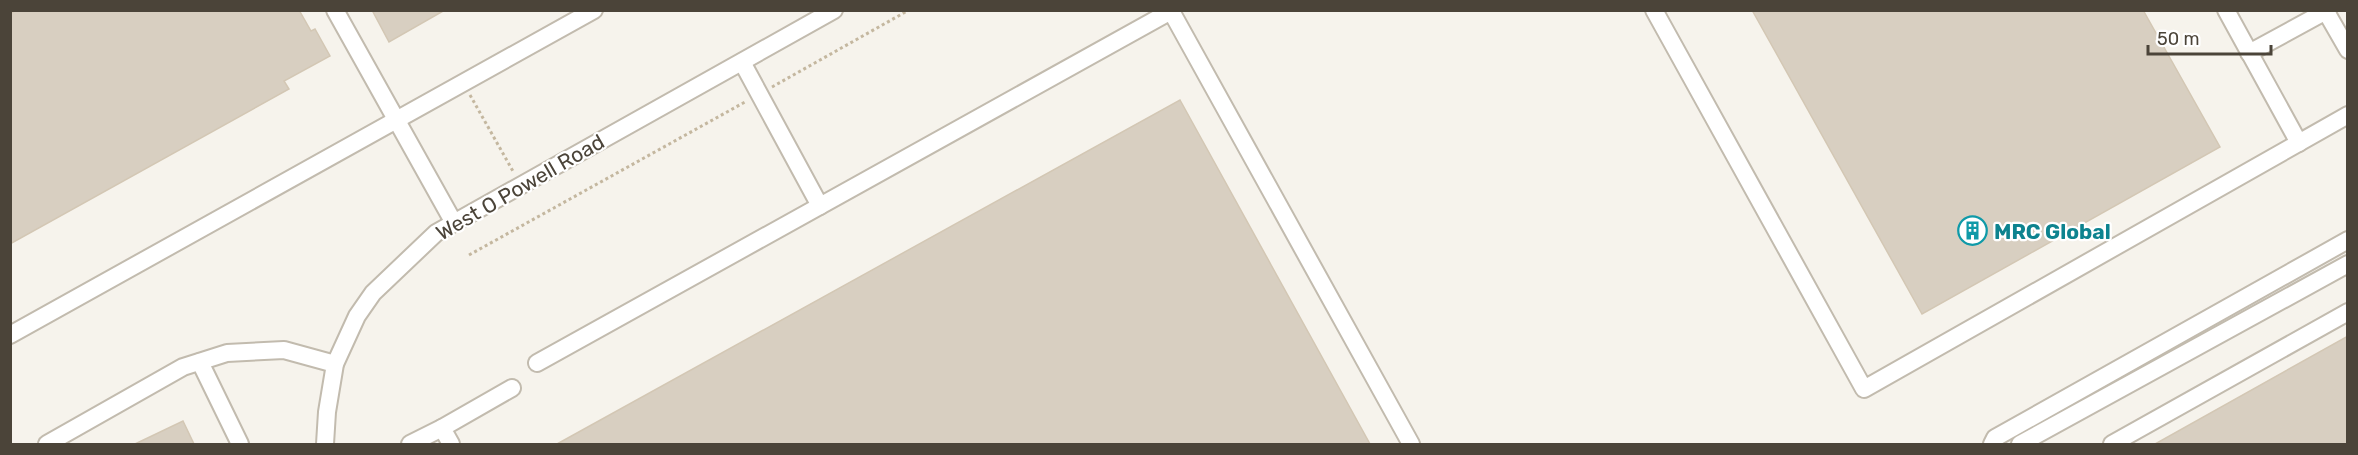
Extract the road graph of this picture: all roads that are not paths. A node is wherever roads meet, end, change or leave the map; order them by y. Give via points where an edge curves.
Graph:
1 (335, 10) edge
2 (594, 10) edge
3 (834, 10) edge
4 (1654, 10) edge
5 (2226, 10) edge
6 (1171, 11) edge
7 (2326, 11) edge
8 (2348, 50) edge
9 (2249, 53) junction
10 (741, 62) junction
11 (2348, 115) edge
12 (397, 120) junction
13 (2299, 143) junction
14 (820, 206) junction
15 (454, 222) junction
16 (2348, 240) edge
17 (2346, 269) edge
18 (2348, 312) edge
19 (10, 335) edge
20 (200, 362) junction
21 (537, 363) dead end
22 (335, 364) junction
23 (512, 388) dead end
24 (442, 428) junction
25 (2044, 439) edge
26 (47, 444) edge
27 (240, 444) edge
28 (325, 444) edge
29 (410, 444) edge
30 (451, 444) edge
31 (1411, 444) edge
32 (1992, 444) edge
33 (2020, 444) edge
34 (2112, 444) edge

1 - 12 street
2 - 12 street
3 - 10 street, West O Powell Road
4 - 13 street via 1864,389
5 - 9 street
6 - 14 street
6 - 31 street
7 - 8 street
7 - 9 street
9 - 13 street
10 - 14 street
10 - 15 street, West O Powell Road
11 - 13 street
12 - 15 street
12 - 19 street
14 - 21 street
15 - 22 street, West O Powell Road via 436,232 373,292
16 - 32 street via 1995,438
17 - 25 street
18 - 34 street
20 - 22 street via 227,353 284,350
20 - 26 street
20 - 27 street
22 - 28 street, West O Powell Road
23 - 24 street
24 - 29 street
24 - 30 street
25 - 33 street

